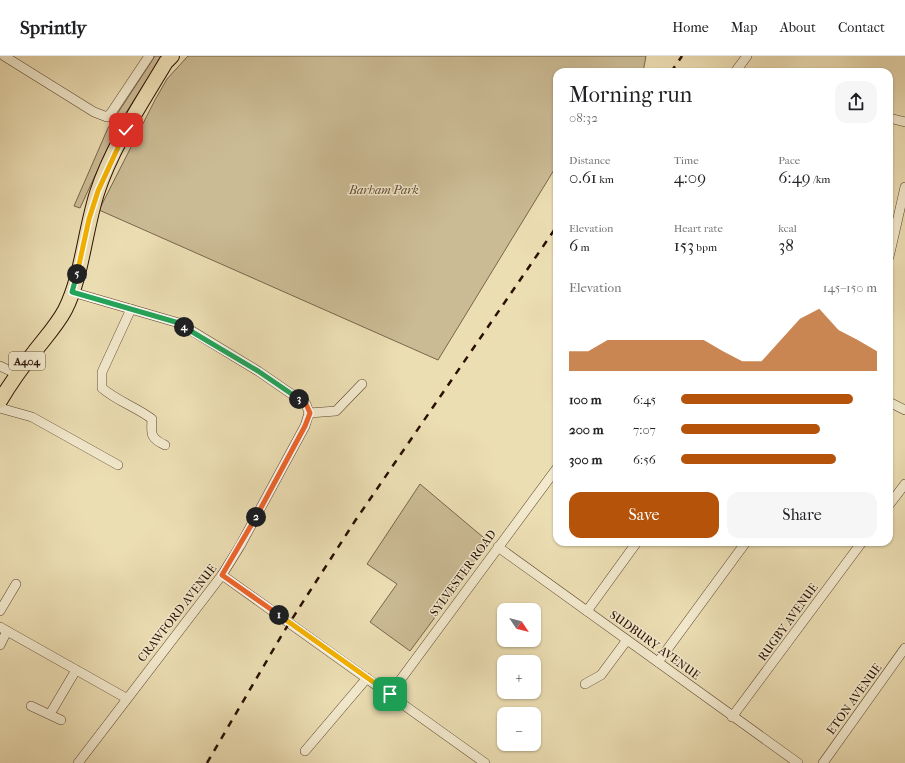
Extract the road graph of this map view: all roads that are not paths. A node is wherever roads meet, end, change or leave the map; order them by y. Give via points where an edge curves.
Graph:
1 (4, 56) edge
2 (149, 56) edge
3 (172, 56) edge
4 (747, 56) edge
5 (739, 68) edge
6 (893, 119) edge
7 (905, 122) edge
8 (905, 187) edge
9 (893, 240) edge
10 (72, 292) junction
11 (131, 309) junction
12 (0, 366) edge
13 (18, 374) junction
14 (362, 384) dead end
15 (0, 401) edge
16 (893, 404) edge
17 (0, 408) edge
18 (905, 410) edge
19 (310, 413) junction
20 (165, 445) dead end
21 (118, 465) dead end
22 (553, 473) edge
23 (905, 484) edge
24 (893, 500) edge
25 (634, 546) edge
26 (743, 546) edge
27 (859, 546) edge
28 (498, 547) junction
29 (222, 575) junction
30 (16, 584) dead end
31 (0, 611) edge
32 (588, 611) junction
33 (4, 629) edge
34 (627, 640) junction
35 (0, 645) edge
36 (905, 648) edge
37 (658, 662) junction
38 (76, 670) junction
39 (367, 678) junction
40 (586, 684) dead end
41 (390, 694) junction
42 (126, 698) junction
43 (31, 706) dead end
44 (50, 714) junction
45 (732, 717) junction
46 (61, 720) dead end
47 (305, 751) dead end
48 (78, 763) edge
49 (485, 763) edge
50 (798, 763) edge
51 (823, 763) edge

1 - 2 street via 94,112 107,117
3 - 10 main road, A404 via 126,130 98,191
4 - 5 street
6 - 7 street
8 - 9 street
10 - 11 street
10 - 13 main road, A404 via 66,310
11 - 19 street via 179,323 258,371 306,404
11 - 20 street via 102,372 102,388 112,397 152,419 151,433 155,441
12 - 13 street
13 - 15 main road, A404
14 - 19 street via 336,411
16 - 18 street
17 - 21 street via 32,417
19 - 29 street, CRAWFORD AVENUE via 258,514
22 - 28 street, SYLVESTER ROAD
23 - 24 street
25 - 32 street
26 - 37 street
27 - 45 street, RUGBY AVENUE
28 - 32 street, SUDBURY AVENUE
28 - 41 street, SYLVESTER ROAD
29 - 39 street
29 - 42 street, CRAWFORD AVENUE
30 - 31 street
32 - 34 street, SUDBURY AVENUE
33 - 35 street
33 - 38 street
34 - 37 street, SUDBURY AVENUE
34 - 40 street via 601,675
36 - 51 street, ETON AVENUE
37 - 45 street, SUDBURY AVENUE
38 - 42 street
38 - 44 street
39 - 41 street
39 - 47 street
41 - 49 street
42 - 48 street, CRAWFORD AVENUE
43 - 44 street
44 - 46 street
45 - 50 street, SUDBURY AVENUE

